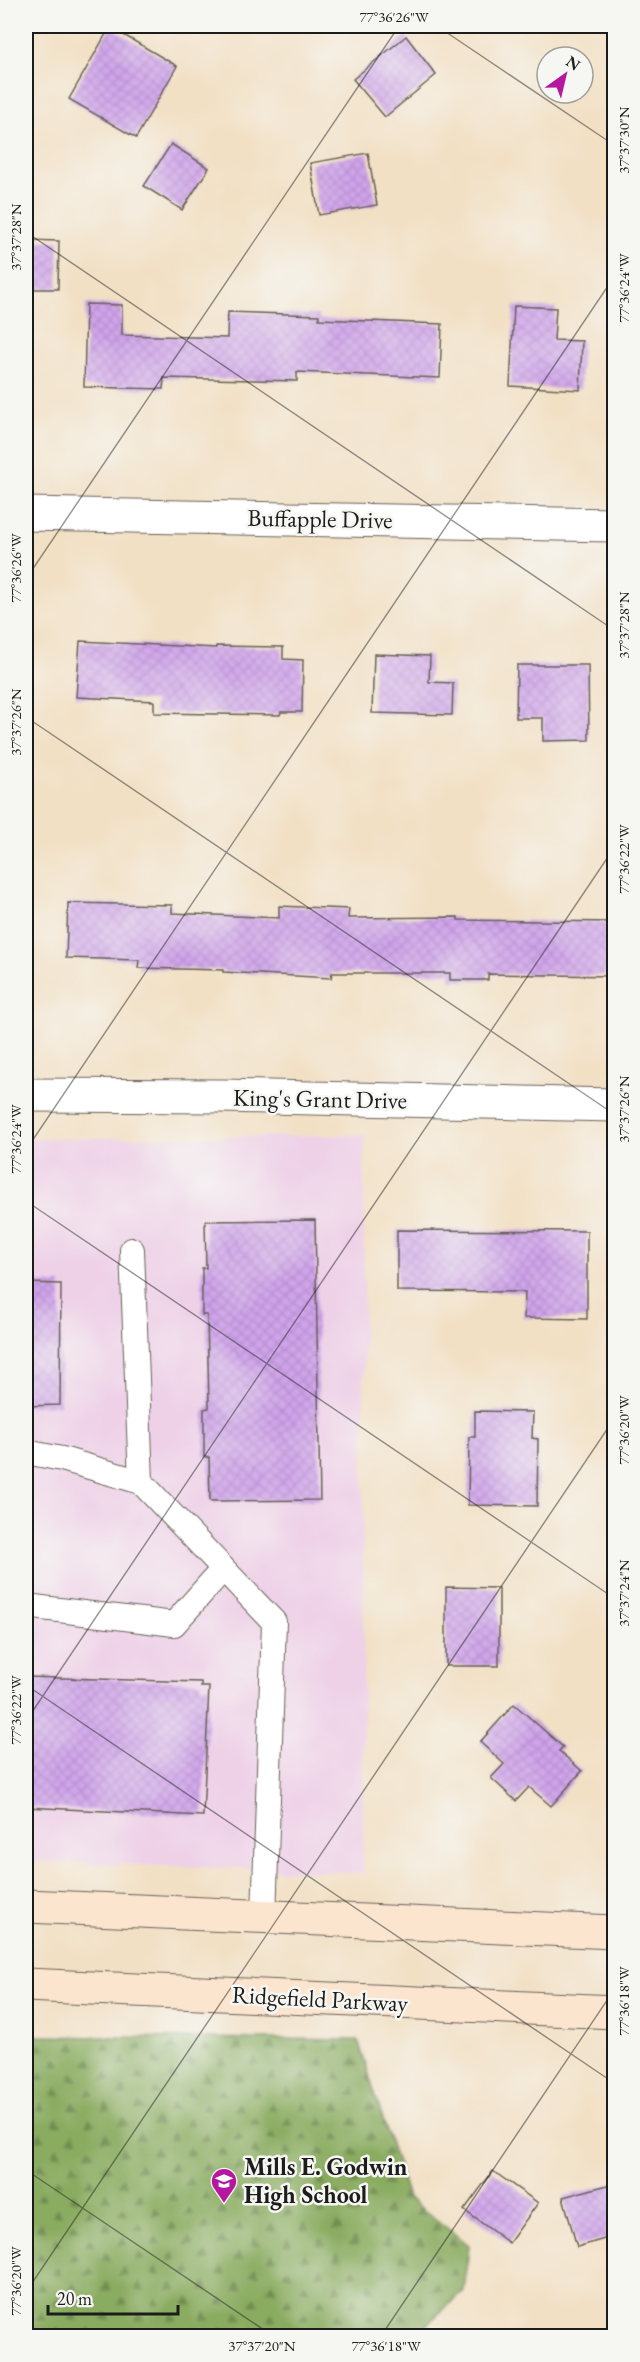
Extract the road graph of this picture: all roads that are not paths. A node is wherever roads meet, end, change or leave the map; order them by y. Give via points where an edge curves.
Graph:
1 (26, 514) edge
2 (615, 525) edge
3 (26, 1095) edge
4 (615, 1106) edge
5 (132, 1250) dead end
6 (26, 1452) edge
7 (141, 1482) junction
8 (223, 1569) junction
9 (26, 1605) edge
10 (26, 1906) edge
11 (264, 1917) junction
12 (615, 1932) edge
13 (26, 1985) edge
14 (615, 2012) edge

1 - 2 street, Buffapple Drive
3 - 4 street, King's Grant Drive
5 - 7 lane
6 - 7 lane
7 - 8 lane
8 - 9 lane via 174,1624
8 - 11 lane via 274,1622
10 - 11 main road
11 - 12 main road
13 - 14 main road, Ridgefield Parkway

